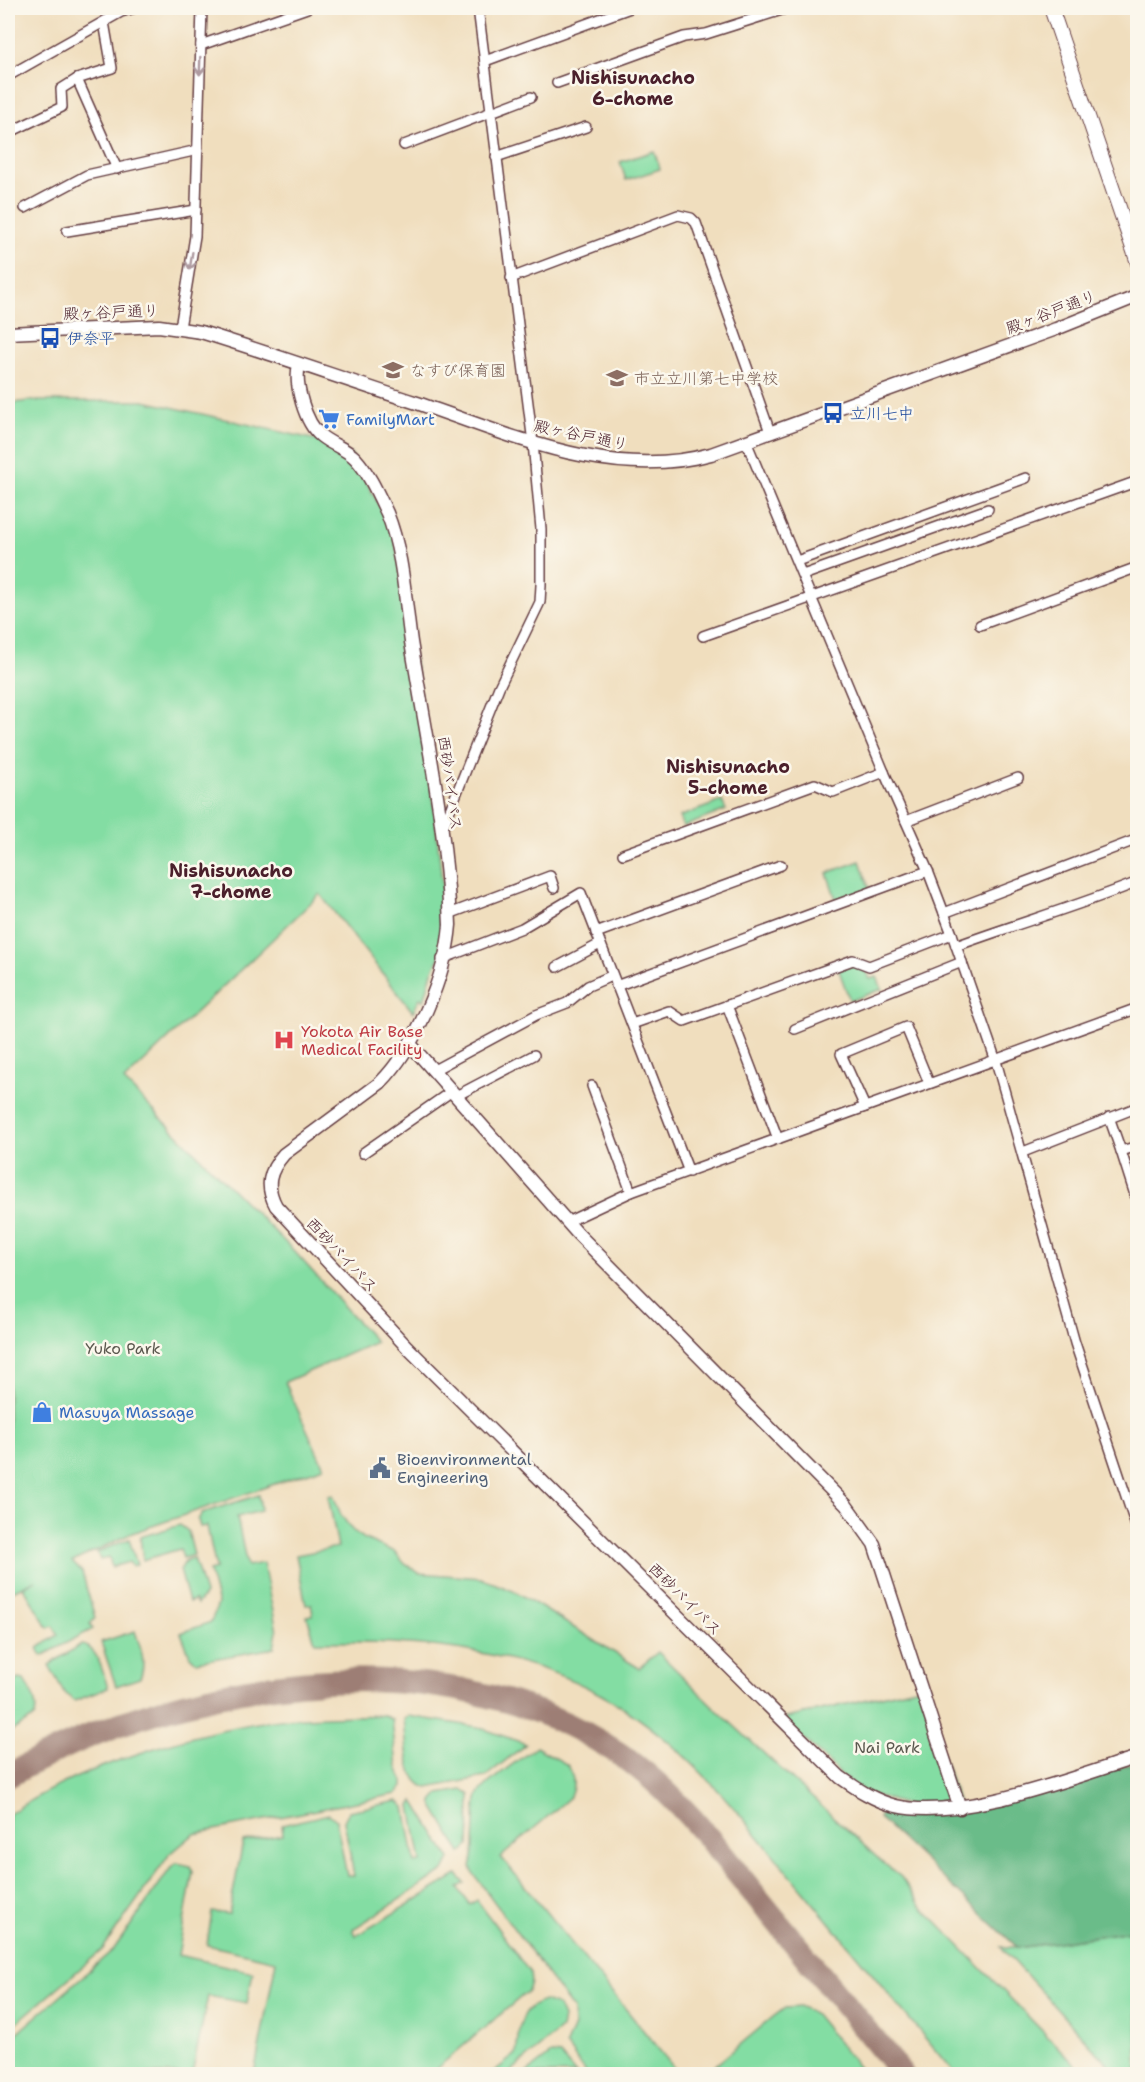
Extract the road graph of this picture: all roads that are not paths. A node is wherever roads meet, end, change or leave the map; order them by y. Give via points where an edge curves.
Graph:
1 (135, 8) edge
2 (202, 8) edge
3 (307, 8) edge
4 (479, 8) edge
5 (630, 8) edge
6 (788, 8) edge
7 (1050, 8) edge
8 (768, 11) edge
9 (104, 22) junction
10 (201, 45) junction
11 (485, 61) junction
12 (8, 76) edge
13 (77, 79) junction
14 (557, 83) dead end
15 (531, 97) dead end
16 (492, 113) junction
17 (586, 127) dead end
18 (8, 133) edge
19 (404, 146) dead end
20 (198, 150) junction
21 (496, 157) junction
22 (117, 169) junction
23 (25, 208) dead end
24 (196, 210) junction
25 (68, 231) dead end
26 (1137, 263) edge
27 (511, 279) junction
28 (1137, 296) edge
29 (180, 328) junction
30 (8, 333) edge
31 (299, 365) junction
32 (771, 432) junction
33 (746, 441) junction
34 (533, 443) junction
35 (1026, 478) dead end
36 (1137, 481) edge
37 (951, 505) junction
38 (988, 509) dead end
39 (956, 520) junction
40 (797, 561) junction
41 (1137, 567) edge
42 (803, 575) junction
43 (813, 598) junction
44 (980, 625) dead end
45 (703, 636) dead end
46 (884, 772) junction
47 (1018, 778) dead end
48 (906, 821) junction
49 (441, 834) junction
50 (1137, 840) edge
51 (623, 854) dead end
52 (781, 865) dead end
53 (928, 871) junction
54 (1137, 882) edge
55 (554, 888) dead end
56 (944, 913) junction
57 (449, 914) junction
58 (596, 933) junction
59 (952, 934) junction
60 (600, 944) junction
61 (956, 946) junction
62 (442, 959) junction
63 (962, 962) junction
64 (557, 967) dead end
65 (611, 976) junction
66 (616, 986) junction
67 (727, 1005) junction
68 (1137, 1008) edge
69 (632, 1024) junction
70 (795, 1029) dead end
71 (410, 1044) junction
72 (534, 1054) dead end
73 (996, 1060) junction
74 (434, 1070) junction
75 (929, 1083) junction
76 (592, 1086) dead end
77 (454, 1093) junction
78 (864, 1107) junction
79 (1137, 1107) edge
80 (1108, 1117) junction
81 (778, 1139) junction
82 (1137, 1146) edge
83 (1121, 1151) junction
84 (1023, 1152) junction
85 (363, 1153) dead end
86 (689, 1172) junction
87 (631, 1192) junction
88 (1137, 1194) edge
89 (567, 1222) junction
90 (1137, 1532) edge
91 (1137, 1757) edge
92 (960, 1808) junction

1 - 9 street
2 - 10 street
3 - 10 street
4 - 11 street
5 - 11 street
6 - 8 street
7 - 26 main road
8 - 14 street
9 - 12 street
9 - 13 street via 112,68
10 -> 20 street
11 - 16 street
13 - 18 street via 61,89 62,107
13 - 22 street
15 - 16 street
16 - 19 street
16 - 21 street
17 - 21 street
20 - 22 street
20 - 24 street
21 - 27 street
22 - 23 street via 87,175
24 - 25 street
24 -> 29 street
27 - 32 street via 678,215 691,218
27 - 34 street
28 - 32 street, 殿ヶ谷戸通り
29 - 30 street, 殿ヶ谷戸通り
29 - 31 street, 殿ヶ谷戸通り
31 - 34 street, 殿ヶ谷戸通り
31 - 49 street, 西砂バイパス via 296,379 314,429 359,462 394,533
32 - 33 street, 殿ヶ谷戸通り
33 - 34 street, 殿ヶ谷戸通り via 691,460 641,463
33 - 40 street
34 - 49 street via 541,529 540,602 499,687
35 - 37 street
36 - 43 street
37 - 39 street
37 - 40 street
38 - 39 street
39 - 42 street
40 - 42 street
41 - 44 street
42 - 43 street
43 - 45 street
43 - 46 street
46 - 48 street
46 - 51 street via 832,792 815,784
47 - 48 street
48 - 53 street
49 - 57 street, 西砂バイパス
50 - 56 street
52 - 58 street
53 - 56 street
53 - 66 street
54 - 61 street
55 - 57 street via 550,876
56 - 59 street
57 - 62 street, 西砂バイパス via 448,940
58 - 60 street
58 - 62 street via 581,893 522,928
59 - 61 street
59 - 67 street via 869,966 853,960
60 - 64 street
60 - 65 street
61 - 63 street
62 - 71 street, 西砂バイパス via 426,1012
63 - 70 street
63 - 73 street
65 - 66 street
65 - 74 street via 588,986 567,1003 536,1015
66 - 69 street
67 - 69 street via 684,1021 669,1011
67 - 81 street
68 - 73 street
69 - 86 street
71 - 74 street
71 - 92 street, 西砂バイパス via 380,1083 284,1154 273,1167 270,1195 281,1214 401,1342 840,1777 857,1790 896,1806
72 - 77 street
73 - 75 street
73 - 84 street
74 - 77 street
75 - 78 street
75 - 78 street via 906,1027 841,1054
76 - 87 street
77 - 85 street
77 - 89 street
78 - 81 street
79 - 80 street
80 - 83 street
80 - 84 street
81 - 86 street
82 - 83 street
83 - 88 street
84 - 90 street via 1075,1343
86 - 87 street
87 - 89 street
89 - 92 street via 846,1505 874,1544
91 - 92 street, 西砂バイパス

